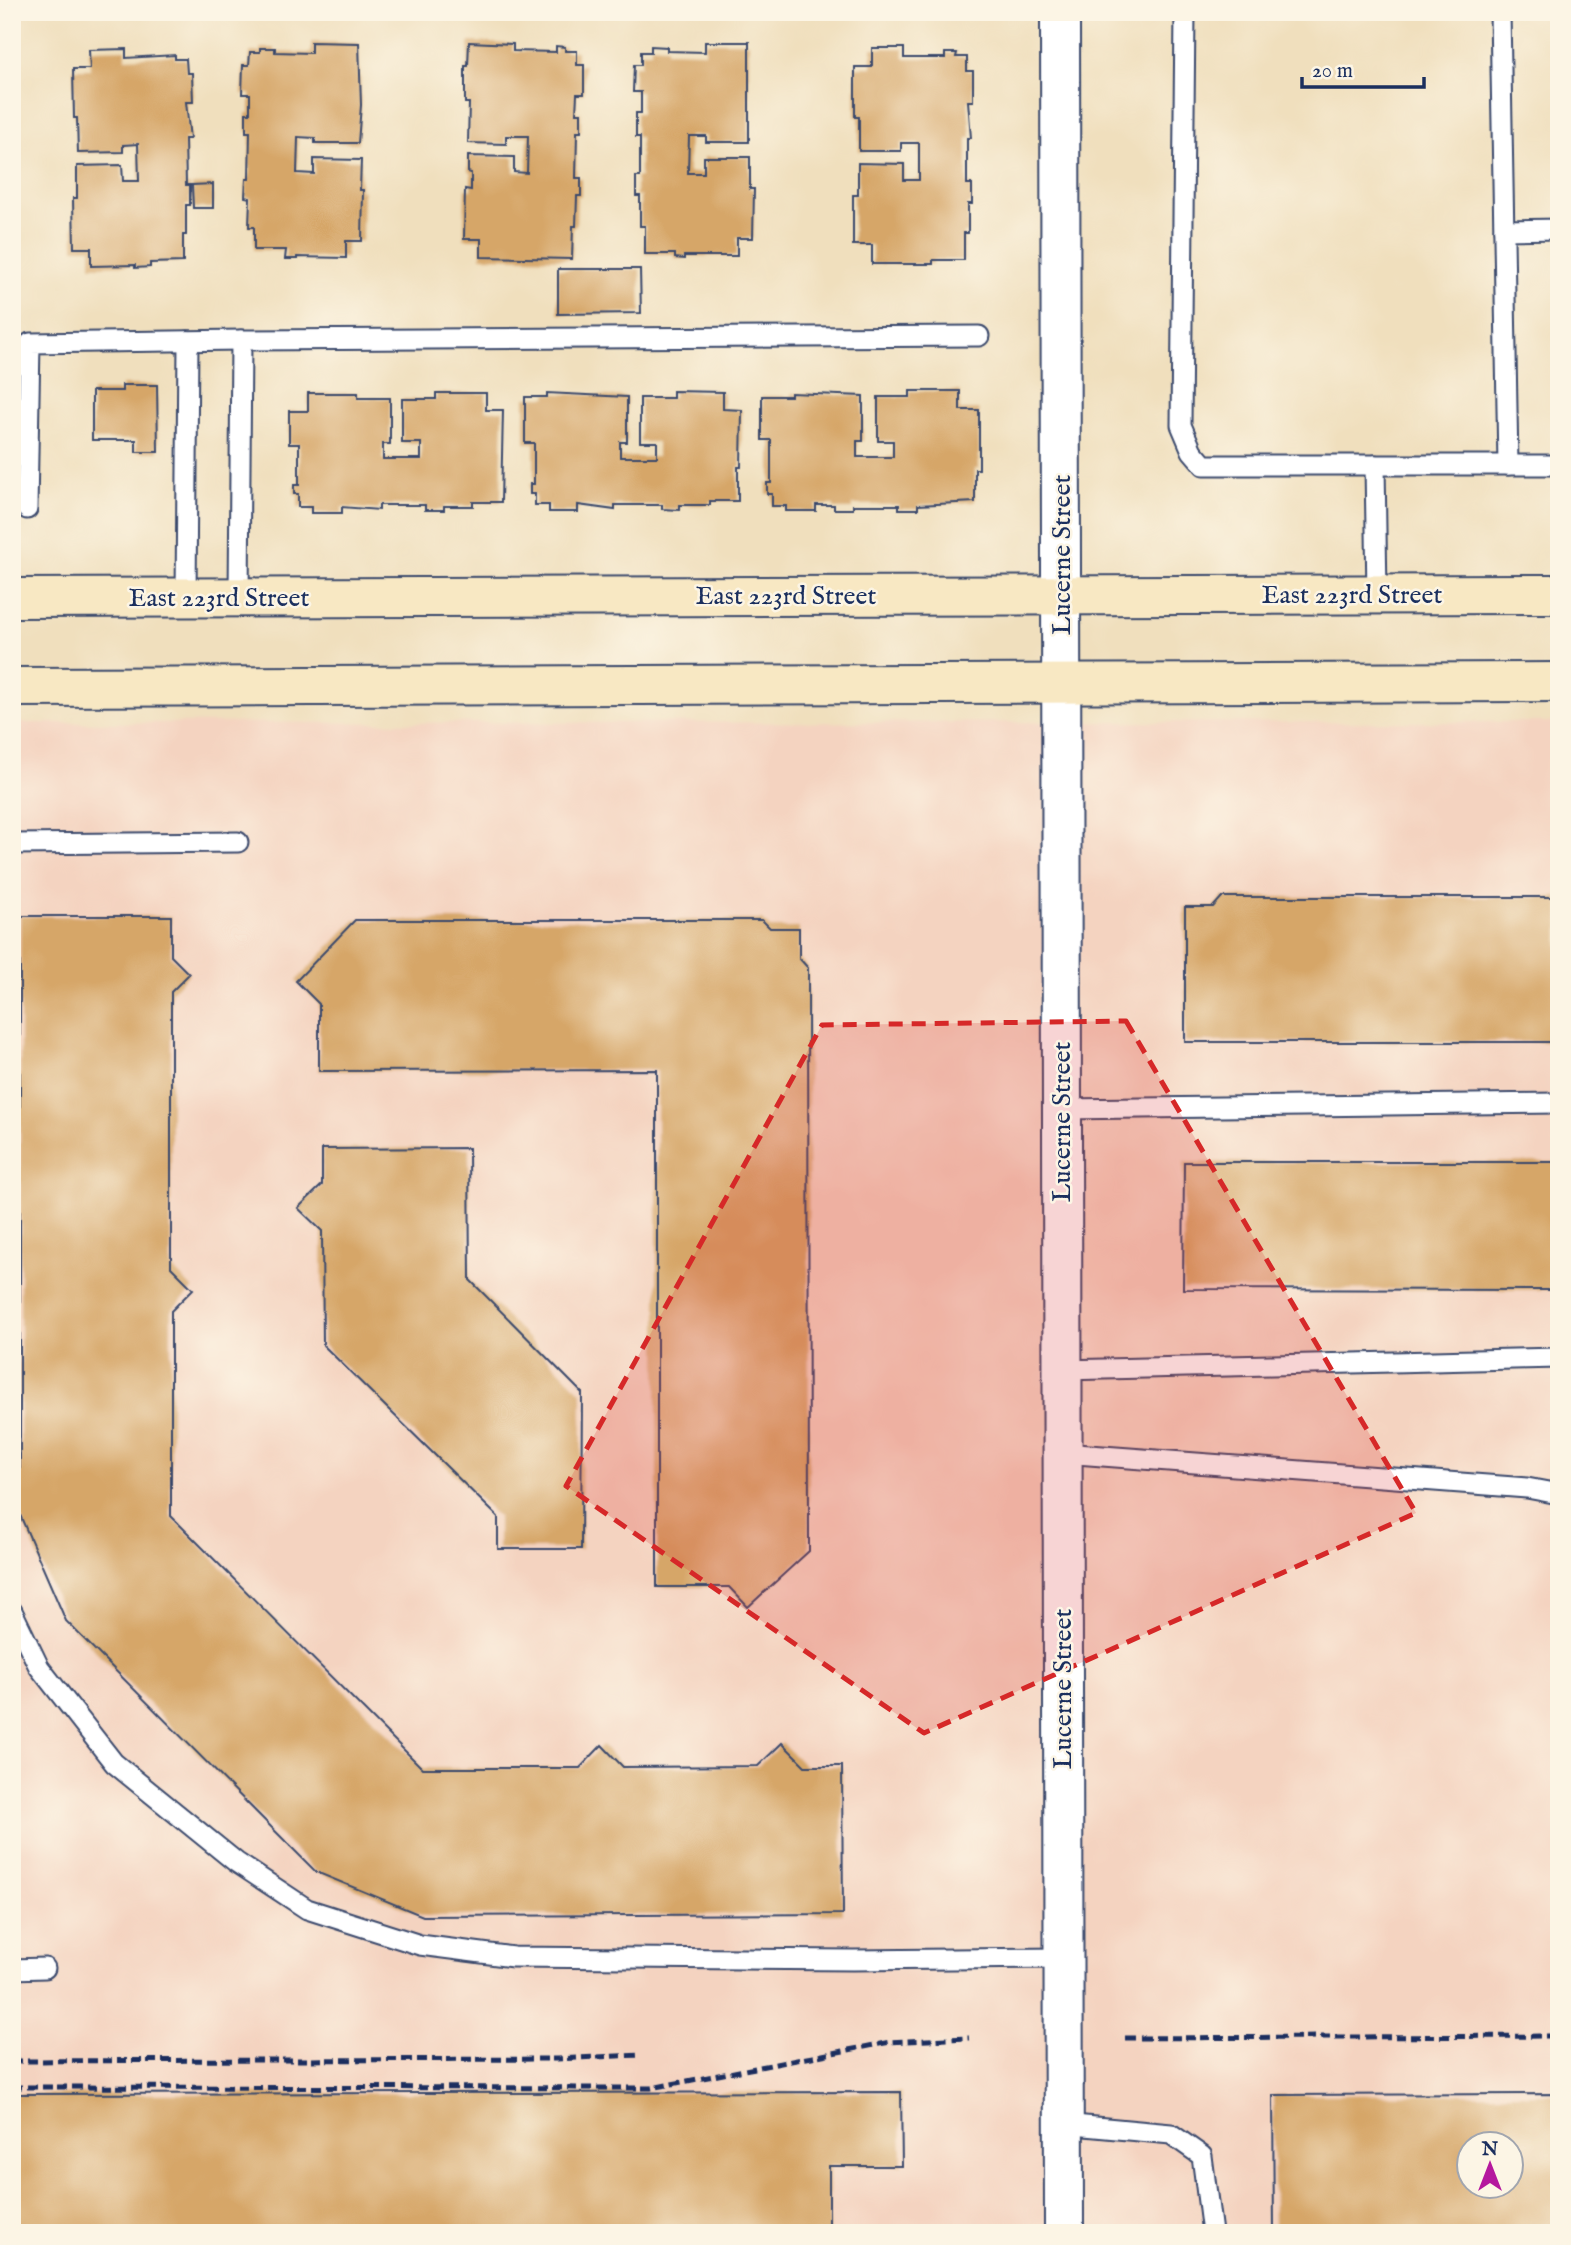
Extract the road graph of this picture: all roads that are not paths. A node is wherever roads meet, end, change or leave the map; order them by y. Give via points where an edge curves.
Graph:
1 (1060, 12) edge
2 (1185, 12) edge
3 (1500, 12) edge
4 (1559, 229) edge
5 (1504, 230) junction
6 (979, 337) dead end
7 (241, 340) junction
8 (188, 341) junction
9 (1375, 465) junction
10 (1508, 465) junction
11 (1559, 465) edge
12 (27, 509) dead end
13 (1559, 594) edge
14 (1377, 595) junction
15 (1062, 596) junction
16 (186, 597) junction
17 (239, 597) junction
18 (12, 598) edge
19 (1559, 682) edge
20 (1062, 684) junction
21 (12, 687) edge
22 (238, 842) dead end
23 (12, 844) edge
24 (1559, 1104) edge
25 (1062, 1109) junction
26 (1559, 1358) edge
27 (1063, 1370) junction
28 (1063, 1453) junction
29 (1559, 1494) edge
30 (12, 1611) edge
31 (1063, 1958) junction
32 (45, 1968) dead end
33 (12, 1969) edge
34 (1063, 2124) junction
35 (1064, 2233) edge
36 (1212, 2233) edge

1 - 15 street, Lucerne Street
2 - 9 lane via 1181,425 1204,465
3 - 5 lane
4 - 5 lane
5 - 10 lane
6 - 7 lane
7 - 8 lane
7 - 17 lane
8 - 12 lane via 30,343
8 - 16 lane
9 - 10 lane
9 - 14 lane
10 - 11 lane
13 - 14 main road, East 223rd Street
14 - 15 main road, East 223rd Street
15 - 17 main road, East 223rd Street
15 - 20 street, Lucerne Street
16 - 17 main road, East 223rd Street
16 - 18 main road, East 223rd Street
19 - 20 main road
20 - 21 main road
20 - 25 street, Lucerne Street
22 - 23 lane
24 - 25 lane
25 - 27 street, Lucerne Street
26 - 27 lane
27 - 28 street, Lucerne Street
28 - 29 lane
28 - 31 street, Lucerne Street
30 - 31 lane via 38,1667 114,1763 236,1862 307,1909 420,1945 513,1957
31 - 34 street, Lucerne Street
32 - 33 lane
34 - 35 street, Lucerne Street
34 - 36 lane via 1171,2134 1202,2156

